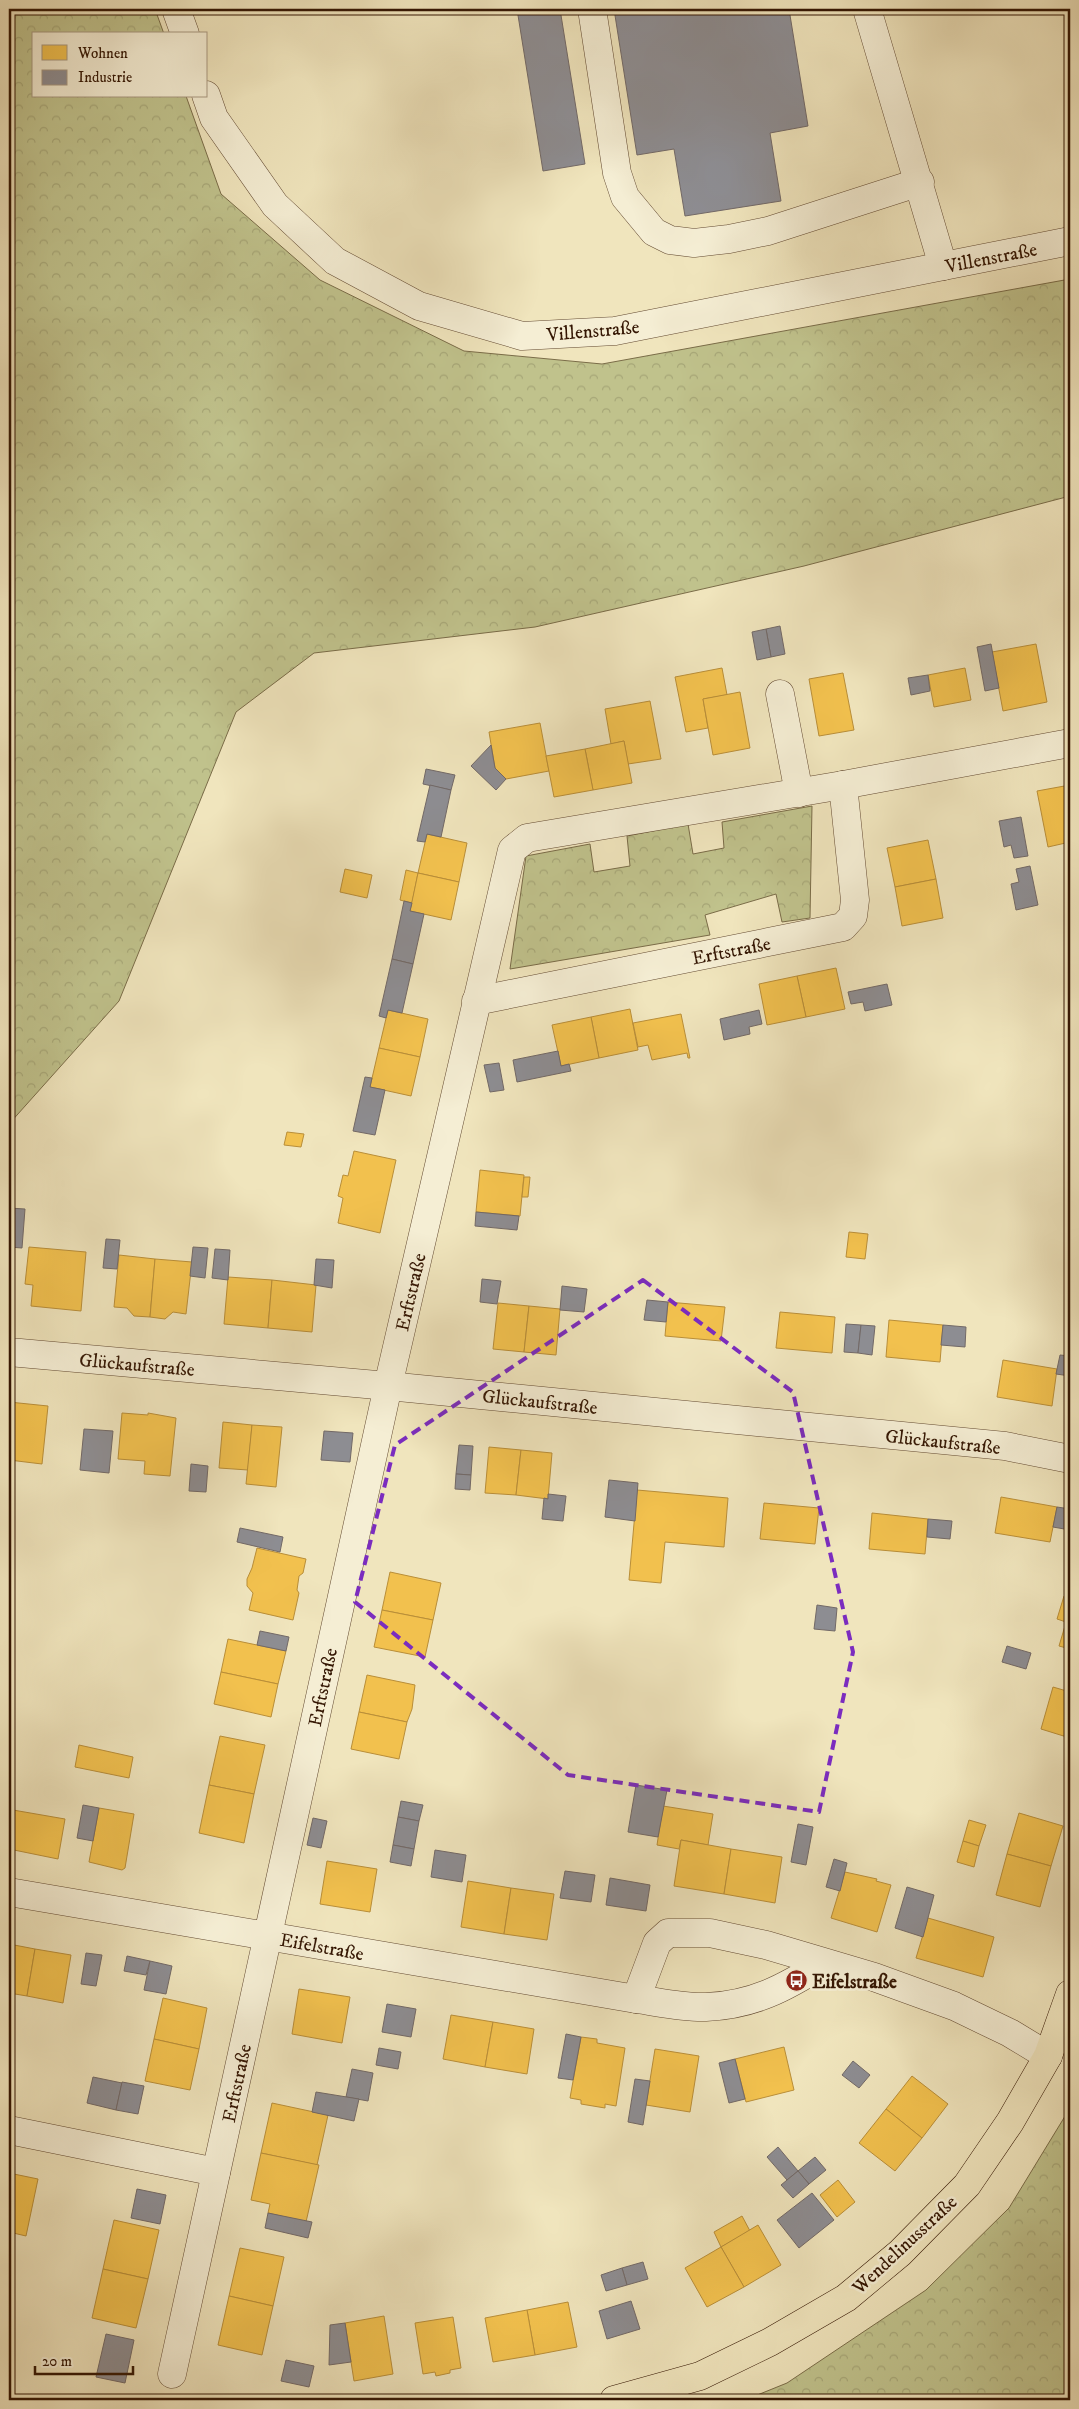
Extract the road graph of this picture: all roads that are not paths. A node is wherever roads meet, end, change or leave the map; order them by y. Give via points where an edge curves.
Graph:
1 (176, 9) edge
2 (592, 9) edge
3 (867, 9) edge
4 (184, 32) edge
5 (207, 98) edge
6 (920, 182) junction
7 (1070, 241) edge
8 (943, 266) junction
9 (780, 694) dead end
10 (1070, 743) edge
11 (843, 785) junction
12 (799, 793) junction
13 (476, 1001) junction
14 (9, 1352) edge
15 (388, 1386) junction
16 (1070, 1459) edge
17 (9, 1892) edge
18 (267, 1936) junction
19 (824, 1963) junction
20 (1070, 1994) edge
21 (636, 1999) junction
22 (1048, 2056) junction
23 (9, 2130) edge
24 (216, 2172) junction
25 (172, 2374) dead end
26 (614, 2400) edge

1 - 4 street
2 - 6 street via 618,173 625,197 654,232 670,240 694,243 729,239 768,231
3 - 6 street
5 - 8 street, Villenstraße via 214,118 275,205 335,261 419,306 522,336 615,331
6 - 8 street
7 - 8 street, Villenstraße
9 - 12 street
10 - 11 street, Erftstraße
11 - 12 street, Erftstraße
11 - 13 street, Erftstraße via 855,900 853,916 843,927
12 - 13 street, Erftstraße via 526,838 512,850
13 - 15 street, Erftstraße
14 - 15 street, Glückaufstraße
15 - 16 street, Glückaufstraße via 1004,1446
15 - 18 street, Erftstraße
17 - 18 street, Eifelstraße
18 - 21 street, Eifelstraße
18 - 24 street, Erftstraße
19 - 21 street, Eifelstraße via 763,1997 705,2008
19 - 21 street via 766,1945 710,1933 668,1933 657,1943
19 - 22 street via 954,2006
20 - 22 main road, Wendelinusstraße
22 - 26 main road, Wendelinusstraße via 1010,2122 967,2185 900,2253 846,2298 770,2342 700,2376
23 - 24 street
24 - 25 street, Erftstraße

